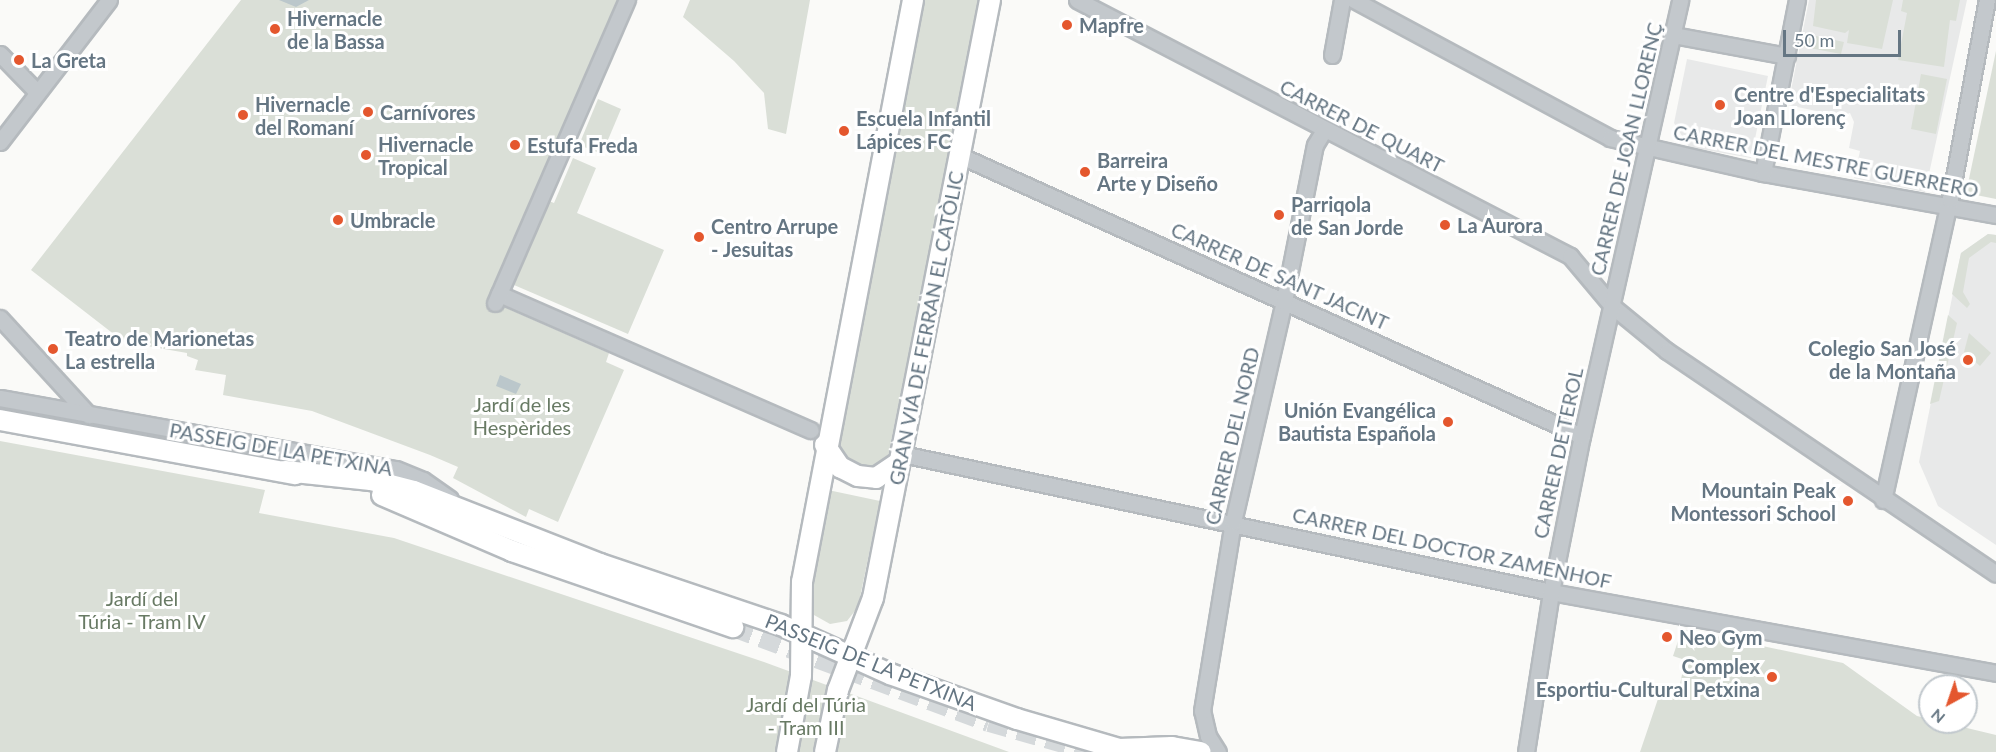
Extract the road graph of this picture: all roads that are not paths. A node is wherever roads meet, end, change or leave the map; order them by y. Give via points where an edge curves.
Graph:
1 (109, 0) edge
2 (627, 0) edge
3 (913, 0) edge
4 (990, 0) edge
5 (1077, 0) edge
6 (1342, 0) edge
7 (1354, 0) edge
8 (1680, 0) edge
9 (1797, 0) edge
10 (1987, 0) edge
11 (1674, 35) junction
12 (0, 54) edge
13 (1332, 55) dead end
14 (1786, 56) junction
15 (37, 92) junction
16 (1324, 130) junction
17 (0, 142) edge
18 (1648, 148) junction
19 (961, 156) junction
20 (1763, 173) junction
21 (1948, 209) junction
22 (1996, 215) edge
23 (1284, 301) junction
24 (1612, 306) junction
25 (0, 318) edge
26 (0, 398) edge
27 (88, 414) junction
28 (0, 420) edge
29 (811, 430) dead end
30 (1582, 436) junction
31 (103, 438) junction
32 (825, 445) junction
33 (901, 458) junction
34 (285, 471) junction
35 (1883, 500) junction
36 (1233, 522) junction
37 (546, 543) junction
38 (1996, 574) edge
39 (1551, 592) junction
40 (733, 627) tunnel mouth
41 (800, 632) junction
42 (851, 654) junction
43 (1996, 673) edge
44 (787, 752) edge
45 (825, 752) edge
46 (1201, 752) edge
47 (1218, 752) edge
48 (1526, 752) edge

1 - 15 street
2 - 29 street via 497,299
3 - 32 main road
4 - 19 main road, GRAN VIA DE FERRAN EL CATÒLIC
5 - 16 street, CARRER DE QUART
6 - 13 street
7 - 18 street, CARRER DEL MESTRE GUERRERO via 1610,138
8 - 11 street, CARRER DE JOAN LLORENÇ
9 - 14 street
10 - 21 street
11 - 14 street
11 - 18 street, CARRER DE JOAN LLORENÇ
12 - 15 street
14 - 20 street
15 - 17 street
16 - 23 street, CARRER DEL NORD via 1315,145
16 - 24 street, CARRER DE QUART via 1570,256
18 - 20 street, CARRER DEL MESTRE GUERRERO
18 - 24 street, CARRER DE JOAN LLORENÇ
19 - 23 street, CARRER DE SANT JACINT
19 - 33 main road, GRAN VIA DE FERRAN EL CATÒLIC
20 - 21 street, CARRER DEL MESTRE GUERRERO
21 - 22 street, CARRER DEL MESTRE GUERRERO
21 - 35 street
23 - 30 street, CARRER DE SANT JACINT
23 - 36 street, CARRER DEL NORD
24 - 30 street, CARRER DE TEROL
24 - 35 street, CARRER DE QUART via 1672,355
25 - 27 street
26 - 27 street, PASSEIG DE LA PETXINA
27 - 31 street
27 - 37 street, PASSEIG DE LA PETXINA via 396,469 423,480 458,503
28 - 31 main road, PASSEIG DE LA PETXINA
30 - 39 street, CARRER DE TEROL
31 - 34 main road, PASSEIG DE LA PETXINA
32 - 33 main road via 840,467 858,476 876,478
32 - 41 main road via 802,582
33 - 36 street, CARRER DEL DOCTOR ZAMENHOF
33 - 42 main road, GRAN VIA DE FERRAN EL CATÒLIC via 873,598
34 - 37 main road, PASSEIG DE LA PETXINA via 390,484
34 - 40 main road, PASSEIG DE LA PETXINA via 398,500 512,551
35 - 38 street, CARRER DE QUART
36 - 39 street, CARRER DEL DOCTOR ZAMENHOF
36 - 47 street, CARRER DEL NORD via 1202,711 1208,736
37 - 41 main road, PASSEIG DE LA PETXINA
39 - 43 street, CARRER DEL DOCTOR ZAMENHOF
39 - 48 street, CARRER DE TEROL
41 - 42 main road, PASSEIG DE LA PETXINA
41 - 44 main road via 801,676
42 - 45 main road, GRAN VIA DE FERRAN EL CATÒLIC via 838,690
42 - 46 main road, PASSEIG DE LA PETXINA via 890,674 1107,747 1172,747

